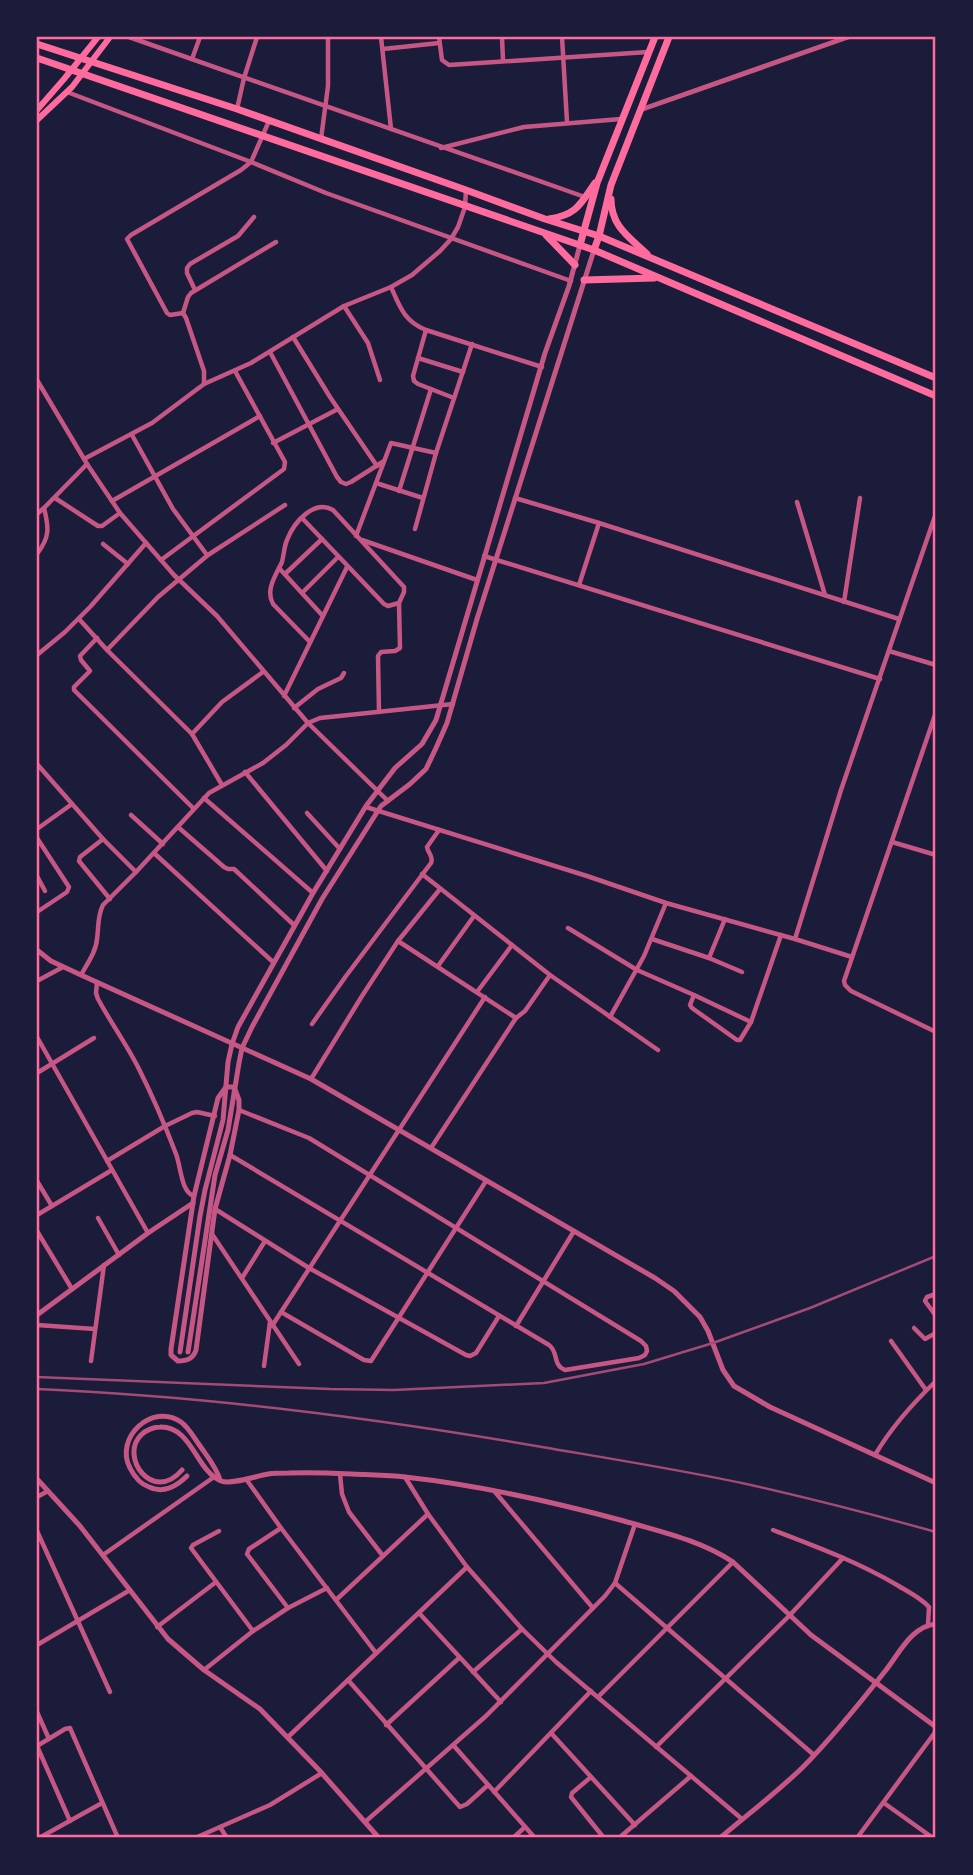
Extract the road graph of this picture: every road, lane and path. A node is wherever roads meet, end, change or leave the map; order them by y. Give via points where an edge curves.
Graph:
1 (98, 37) edge
2 (110, 37) edge
3 (129, 37) edge
4 (200, 37) edge
5 (257, 37) edge
6 (328, 37) edge
7 (381, 37) edge
8 (502, 37) edge
9 (562, 37) edge
10 (655, 37) edge
11 (668, 37) edge
12 (848, 37) edge
13 (439, 40) edge
14 (37, 44) edge
15 (383, 49) junction
16 (648, 51) junction
17 (562, 57) junction
18 (37, 58) edge
19 (81, 58) junction
20 (192, 59) junction
21 (503, 61) junction
22 (91, 62) junction
23 (72, 70) junction
24 (82, 74) junction
25 (244, 78) junction
26 (66, 92) junction
27 (326, 107) junction
28 (237, 109) junction
29 (37, 110) edge
30 (640, 110) junction
31 (621, 119) junction
32 (37, 120) edge
33 (269, 121) junction
34 (567, 122) junction
35 (391, 129) junction
36 (263, 135) junction
37 (321, 139) junction
38 (440, 148) junction
39 (251, 162) junction
40 (598, 179) junction
41 (611, 185) junction
42 (466, 190) junction
43 (585, 197) junction
44 (465, 206) junction
45 (254, 217) dead end
46 (545, 219) junction
47 (583, 231) junction
48 (545, 233) junction
49 (599, 236) junction
50 (451, 239) junction
51 (276, 242) dead end
52 (580, 246) junction
53 (594, 250) junction
54 (650, 257) junction
55 (575, 265) junction
56 (659, 278) junction
57 (584, 280) junction
58 (570, 281) junction
59 (391, 287) junction
60 (195, 290) junction
61 (344, 306) junction
62 (183, 313) junction
63 (426, 330) junction
64 (292, 337) junction
65 (472, 344) junction
66 (270, 352) junction
67 (418, 358) junction
68 (542, 367) junction
69 (235, 371) junction
70 (463, 372) junction
71 (936, 378) edge
72 (37, 380) edge
73 (380, 380) dead end
74 (204, 384) junction
75 (431, 389) junction
76 (936, 396) edge
77 (454, 398) junction
78 (338, 408) junction
79 (260, 416) junction
80 (309, 424) junction
81 (132, 435) junction
82 (273, 443) junction
83 (412, 448) junction
84 (436, 453) junction
85 (384, 461) junction
86 (86, 462) junction
87 (377, 466) junction
88 (154, 477) junction
89 (376, 484) junction
90 (399, 491) junction
91 (55, 498) junction
92 (422, 498) junction
93 (515, 498) junction
94 (860, 498) dead end
95 (112, 501) junction
96 (797, 502) dead end
97 (285, 505) dead end
98 (44, 508) junction
99 (120, 513) junction
100 (936, 513) edge
101 (37, 514) edge
102 (302, 518) junction
103 (599, 523) junction
104 (415, 529) dead end
105 (193, 536) junction
106 (358, 537) junction
107 (322, 539) junction
108 (146, 543) junction
109 (103, 544) dead end
110 (37, 554) edge
111 (208, 555) junction
112 (484, 556) junction
113 (338, 557) junction
114 (496, 559) junction
115 (161, 560) junction
116 (128, 564) junction
117 (347, 567) junction
118 (279, 568) junction
119 (285, 575) junction
120 (179, 580) junction
121 (477, 580) junction
122 (579, 586) junction
123 (302, 593) junction
124 (826, 596) junction
125 (844, 602) junction
126 (398, 603) junction
127 (322, 615) junction
128 (79, 619) junction
129 (900, 619) junction
130 (97, 638) junction
131 (310, 642) junction
132 (107, 650) junction
133 (889, 651) junction
134 (37, 655) edge
135 (936, 665) edge
136 (263, 672) junction
137 (344, 673) dead end
138 (880, 680) junction
139 (284, 696) junction
140 (453, 704) junction
141 (440, 705) junction
142 (294, 708) junction
143 (379, 712) junction
144 (936, 712) edge
145 (308, 723) junction
146 (192, 734) junction
147 (37, 764) edge
148 (245, 772) junction
149 (222, 785) junction
150 (378, 791) junction
151 (204, 798) junction
152 (388, 801) junction
153 (72, 804) junction
154 (366, 807) junction
155 (194, 809) junction
156 (378, 811) junction
157 (307, 813) dead end
158 (131, 815) dead end
159 (37, 828) edge
160 (178, 828) junction
161 (439, 830) junction
162 (37, 838) edge
163 (103, 839) junction
164 (892, 842) junction
165 (163, 844) junction
166 (340, 849) junction
167 (154, 853) junction
168 (936, 855) edge
169 (327, 871) junction
170 (136, 872) junction
171 (422, 874) junction
172 (37, 876) edge
173 (440, 890) junction
174 (45, 891) dead end
175 (313, 893) junction
176 (110, 899) junction
177 (666, 903) junction
178 (37, 912) edge
179 (474, 916) junction
180 (725, 919) junction
181 (294, 925) junction
182 (568, 928) dead end
183 (781, 935) junction
184 (652, 939) junction
185 (795, 939) junction
186 (398, 941) junction
187 (512, 945) junction
188 (37, 950) edge
189 (852, 957) junction
190 (709, 958) junction
191 (273, 962) junction
192 (438, 966) junction
193 (64, 967) junction
194 (637, 970) junction
195 (742, 972) dead end
196 (81, 975) junction
197 (550, 975) junction
198 (37, 981) edge
199 (97, 982) junction
200 (477, 992) junction
201 (694, 995) junction
202 (485, 997) junction
203 (610, 1017) junction
204 (516, 1018) junction
205 (751, 1022) junction
206 (312, 1024) dead end
207 (936, 1032) edge
208 (37, 1037) edge
209 (94, 1038) dead end
210 (232, 1044) junction
211 (242, 1048) junction
212 (658, 1050) dead end
213 (52, 1063) junction
214 (37, 1073) edge
215 (312, 1079) junction
216 (226, 1087) junction
217 (234, 1087) junction
218 (239, 1110) junction
219 (215, 1116) junction
220 (165, 1126) junction
221 (399, 1129) junction
222 (431, 1148) junction
223 (230, 1155) junction
224 (107, 1161) junction
225 (112, 1170) junction
226 (369, 1176) junction
227 (37, 1181) edge
228 (486, 1181) junction
229 (194, 1200) junction
230 (52, 1206) junction
231 (215, 1209) junction
232 (37, 1214) edge
233 (98, 1218) dead end
234 (340, 1220) junction
235 (456, 1229) junction
236 (37, 1231) edge
237 (574, 1231) junction
238 (211, 1232) junction
239 (148, 1233) junction
240 (265, 1241) junction
241 (119, 1255) junction
242 (104, 1265) junction
243 (309, 1268) junction
244 (428, 1273) junction
245 (242, 1278) junction
246 (543, 1282) junction
247 (72, 1289) junction
248 (936, 1294) edge
249 (281, 1311) junction
250 (37, 1315) edge
251 (499, 1316) junction
252 (936, 1316) edge
253 (399, 1318) junction
254 (271, 1324) junction
255 (37, 1325) edge
256 (516, 1326) junction
257 (914, 1328) dead end
258 (95, 1329) junction
259 (936, 1333) edge
260 (891, 1341) dead end
261 (180, 1352) dead end
262 (188, 1352) dead end
263 (91, 1361) dead end
264 (299, 1364) dead end
265 (264, 1366) dead end
266 (936, 1381) edge
267 (926, 1390) junction
268 (875, 1455) junction
269 (183, 1470) dead end
270 (340, 1474) junction
271 (187, 1476) dead end
272 (217, 1477) junction
273 (405, 1477) junction
274 (245, 1478) junction
275 (37, 1479) edge
276 (936, 1483) edge
277 (48, 1491) junction
278 (495, 1492) junction
279 (37, 1497) edge
280 (428, 1514) junction
281 (635, 1524) junction
282 (281, 1528) junction
283 (773, 1530) dead end
284 (37, 1531) edge
285 (219, 1531) dead end
286 (103, 1555) junction
287 (383, 1556) junction
288 (844, 1558) junction
289 (733, 1562) junction
290 (467, 1567) junction
291 (216, 1582) junction
292 (615, 1583) junction
293 (327, 1588) junction
294 (130, 1590) junction
295 (336, 1600) junction
296 (288, 1608) junction
297 (593, 1608) junction
298 (418, 1614) junction
299 (789, 1616) junction
300 (78, 1621) junction
301 (936, 1624) edge
302 (928, 1625) junction
303 (158, 1627) junction
304 (666, 1627) junction
305 (522, 1629) junction
306 (253, 1631) junction
307 (37, 1645) edge
308 (376, 1653) junction
309 (549, 1654) junction
310 (459, 1658) junction
311 (204, 1670) junction
312 (473, 1673) junction
313 (725, 1679) junction
314 (348, 1680) junction
315 (876, 1683) junction
316 (591, 1691) junction
317 (110, 1692) dead end
318 (597, 1697) junction
319 (501, 1702) junction
320 (37, 1712) edge
321 (386, 1725) junction
322 (936, 1729) edge
323 (551, 1733) junction
324 (288, 1737) junction
325 (49, 1739) junction
326 (37, 1746) edge
327 (454, 1746) junction
328 (656, 1746) junction
329 (814, 1755) junction
330 (426, 1769) junction
331 (321, 1773) junction
332 (691, 1776) junction
333 (591, 1777) junction
334 (488, 1785) junction
335 (494, 1791) junction
336 (884, 1802) junction
337 (102, 1804) junction
338 (741, 1819) junction
339 (70, 1821) junction
340 (365, 1822) junction
341 (635, 1825) junction
342 (220, 1828) junction
343 (525, 1828) junction
344 (39, 1838) edge
345 (118, 1838) edge
346 (195, 1838) edge
347 (227, 1838) edge
348 (379, 1838) edge
349 (513, 1838) edge
350 (535, 1838) edge
351 (604, 1838) edge
352 (619, 1838) edge
353 (720, 1838) edge
354 (857, 1838) edge
355 (933, 1838) edge

1 - 19 main road
2 - 22 main road
3 - 20 street
4 - 20 street
5 - 25 street
6 - 27 street
7 - 15 street
8 - 21 street
9 - 17 street
10 - 16 main road
11 - 30 main road
12 - 30 street
13 - 15 street
13 - 21 street via 442,60 449,65
14 - 19 main road
15 - 35 street
16 - 17 street
16 - 31 main road
17 - 21 street
17 - 34 street
18 - 23 main road
19 - 22 main road
19 - 23 main road
20 - 25 street
22 - 24 main road
22 - 28 main road
23 - 24 main road
23 - 29 main road
24 - 26 main road
24 - 36 main road
25 - 27 street
25 - 28 street
26 - 32 main road
26 - 39 street
27 - 35 street
27 - 37 street
28 - 33 main road
30 - 41 main road
31 - 34 street
31 - 40 main road
33 - 36 street
33 - 37 main road
34 - 38 street via 524,127
35 - 38 street
36 - 39 street
36 - 44 main road
37 - 42 main road
38 - 43 street
39 - 50 street
39 - 62 street via 127,239 167,313
40 - 43 main road
40 - 47 main road
41 - 49 main road
41 - 54 main road via 611,213 621,230
42 - 44 street
42 - 46 main road
43 - 46 main road via 566,216
44 - 48 main road
44 - 50 street
45 - 60 street via 238,236 190,264 187,273
46 - 47 main road
47 - 49 main road
47 - 52 main road
48 - 52 main road
48 - 55 main road
49 - 53 main road
49 - 54 main road
50 - 58 street
50 - 59 street via 412,275
51 - 60 street
52 - 53 main road
52 - 55 street
53 - 56 main road
53 - 57 street
54 - 71 main road
55 - 58 street
56 - 57 main road
56 - 76 main road
57 - 93 street
58 - 68 street
59 - 61 street
59 - 63 street via 407,318
60 - 62 street
61 - 64 street
61 - 73 street via 368,344
62 - 74 street via 199,353
63 - 65 street
63 - 67 street
64 - 66 street
64 - 78 street
65 - 68 street
65 - 70 street
66 - 69 street
66 - 80 street
67 - 70 street
67 - 75 street via 414,381
68 - 112 street
69 - 74 street
69 - 79 street
70 - 77 street
72 - 86 street
74 - 81 street
75 - 77 street
75 - 83 street
77 - 84 street
78 - 80 street
78 - 87 street
79 - 82 street
79 - 88 street
80 - 82 street
80 - 87 street via 341,482 351,482
81 - 86 street
81 - 88 street
82 - 105 street via 285,462 284,469
83 - 84 street
83 - 85 street via 391,443
83 - 90 street
84 - 92 street
85 - 87 street
85 - 89 street
86 - 91 street
86 - 95 street
88 - 95 street
88 - 105 street
89 - 90 street
89 - 106 street
90 - 92 street
91 - 98 street
91 - 99 street via 98,526
92 - 104 street
93 - 103 street
93 - 114 street
94 - 125 street
95 - 99 street
96 - 124 street
97 - 111 street
98 - 101 street
98 - 110 street via 47,538
99 - 108 street
100 - 129 street
102 - 106 street via 320,506 327,507
102 - 107 street
102 - 118 street via 286,542
103 - 122 street
103 - 124 street
105 - 111 street
105 - 115 street
106 - 121 street
106 - 126 street via 404,587
107 - 113 street
107 - 119 street
108 - 115 street
108 - 116 street
109 - 116 street
111 - 120 street
112 - 114 street
112 - 121 street
113 - 117 street
113 - 123 street
114 - 122 street
114 - 140 street
115 - 120 street
116 - 128 street
117 - 126 street via 386,606
117 - 127 street
118 - 119 street
118 - 131 street via 269,597
119 - 123 street
120 - 132 street
120 - 136 street
121 - 141 street
122 - 138 street
123 - 127 street
124 - 125 street
125 - 129 street
126 - 143 street via 400,648 378,656
127 - 131 street
128 - 130 street
128 - 134 street
129 - 133 street
130 - 132 street
130 - 155 street via 80,656 90,671 74,690
131 - 139 street
132 - 146 street
133 - 135 street
133 - 138 street
136 - 139 street
136 - 146 street via 222,702
137 - 142 street
138 - 185 street
139 - 142 street
140 - 141 street
140 - 152 street via 426,769
141 - 143 street
141 - 150 street via 422,744
142 - 145 street
143 - 145 street
144 - 164 street
145 - 148 street via 276,754
145 - 150 street
146 - 149 street
147 - 153 street
148 - 149 street
148 - 169 street
149 - 151 street
150 - 152 street
150 - 154 street
151 - 155 street
151 - 175 street
152 - 156 street
153 - 159 street
153 - 163 street
154 - 156 street
154 - 166 street
155 - 160 street
156 - 161 street
156 - 211 street via 322,899
157 - 166 street
158 - 165 street
160 - 165 street
160 - 181 street via 224,867 234,869
161 - 171 street via 427,847 433,860
161 - 177 street
162 - 178 street via 69,887
163 - 170 street
163 - 176 street via 79,861
164 - 168 street
164 - 189 street
165 - 167 street
166 - 169 street
167 - 170 street
167 - 191 street
169 - 175 street
170 - 176 street
171 - 173 street
171 - 206 street
172 - 174 street
173 - 179 street
173 - 186 street
175 - 181 street
176 - 196 street via 100,912 96,946
177 - 180 street
177 - 184 street
179 - 187 street
179 - 192 street
180 - 183 street
180 - 190 street
181 - 191 street
182 - 194 street
183 - 185 street
183 - 205 street
184 - 190 street
184 - 194 street
185 - 189 street
186 - 192 street
186 - 215 street
187 - 197 street
187 - 200 street
188 - 193 street
189 - 207 street via 847,988
190 - 195 street
191 - 210 street
192 - 200 street
193 - 196 street
193 - 198 street
194 - 201 street
194 - 203 street
196 - 199 street
197 - 203 street
197 - 204 street
199 - 210 street
199 - 220 street via 98,999 139,1068
200 - 202 street
201 - 205 street
201 - 205 street via 692,1008 737,1040 743,1038
202 - 204 street
202 - 221 street
203 - 212 street
204 - 222 street
208 - 213 street
209 - 213 street
210 - 211 street
210 - 216 street
211 - 215 street
211 - 217 street
213 - 214 street
213 - 224 street
215 - 221 street
216 - 217 street
216 - 219 street via 218,1098
216 - 261 street
217 - 218 street
217 - 262 street via 212,1192
218 - 223 street
218 - 226 street via 309,1138
219 - 220 street via 197,1112
219 - 229 street
220 - 224 street
220 - 229 street via 181,1166 184,1189
221 - 222 street
221 - 226 street
222 - 228 street
223 - 231 street
223 - 234 street
224 - 225 street
225 - 230 street
225 - 239 street
226 - 234 street
226 - 235 street
227 - 230 street
228 - 235 street
228 - 237 street
229 - 238 street via 171,1349 178,1361 187,1361 196,1350
229 - 239 street
230 - 232 street
231 - 238 street
231 - 240 street
233 - 241 street
234 - 243 street
234 - 244 street
235 - 244 street
235 - 246 street
236 - 247 street
237 - 246 street
237 - 268 street via 655,1278 691,1306 734,1386
238 - 245 street
239 - 241 street
240 - 243 street
240 - 245 street
241 - 242 street
242 - 247 street
242 - 258 street
243 - 249 street
243 - 253 street
244 - 251 street
244 - 253 street
245 - 254 street
246 - 256 street
246 - 256 street via 641,1341 645,1355 565,1370 556,1364 552,1347
247 - 250 street
248 - 252 street via 925,1301
249 - 253 street via 368,1361
249 - 254 street
251 - 253 street via 470,1356
251 - 256 street
254 - 264 street
254 - 265 street
255 - 258 street
257 - 259 street via 925,1339
258 - 263 street
260 - 267 street
266 - 267 street
267 - 268 street via 887,1433
268 - 276 street
269 - 272 street via 168,1482 152,1481 136,1465 135,1443 153,1428 171,1428
270 - 273 street
270 - 274 street via 272,1473
270 - 287 street via 349,1512
271 - 272 street via 170,1488 148,1487 127,1462 128,1438 149,1419 179,1421
272 - 274 street via 226,1482
272 - 286 street
273 - 278 street
273 - 280 street
274 - 282 street
275 - 277 street
277 - 279 street
277 - 286 street
278 - 281 street
278 - 297 street
280 - 287 street
280 - 290 street
281 - 289 street via 680,1537
281 - 292 street
282 - 293 street
282 - 296 street via 247,1554
283 - 288 street
284 - 300 street
285 - 291 street via 191,1548
286 - 294 street
287 - 295 street
288 - 299 street
288 - 302 street via 920,1598 929,1607
289 - 299 street
289 - 304 street
290 - 298 street
290 - 305 street
291 - 303 street
291 - 306 street
292 - 297 street
292 - 304 street
293 - 295 street
293 - 296 street
294 - 300 street
294 - 303 street
295 - 308 street
296 - 306 street
297 - 309 street
298 - 308 street
298 - 310 street
299 - 313 street
299 - 315 street
300 - 307 street
300 - 317 street
301 - 302 street
302 - 315 street via 912,1636
303 - 311 street
304 - 313 street
304 - 318 street
305 - 309 street
305 - 312 street
306 - 311 street
308 - 314 street
309 - 316 street
309 - 319 street
310 - 312 street
310 - 321 street
311 - 324 street via 261,1709
312 - 319 street
313 - 328 street
313 - 329 street
314 - 321 street
314 - 324 street
315 - 322 street
315 - 329 street
316 - 318 street
316 - 323 street
318 - 328 street
319 - 327 street
320 - 325 street
321 - 330 street
322 - 336 street
323 - 333 street
323 - 335 street
324 - 331 street
325 - 326 street
325 - 337 street via 70,1728
326 - 339 street
327 - 330 street
327 - 334 street
328 - 332 street
329 - 338 street
330 - 334 street via 460,1807
330 - 340 street
331 - 340 street
331 - 342 street via 270,1805
332 - 338 street
332 - 341 street
333 - 341 street
333 - 351 street via 571,1797
334 - 335 street
335 - 343 street
336 - 354 street
336 - 355 street
337 - 339 street
337 - 345 street
338 - 353 street
339 - 344 street
340 - 348 street
341 - 352 street
342 - 346 street
342 - 347 street
343 - 349 street
343 - 350 street

